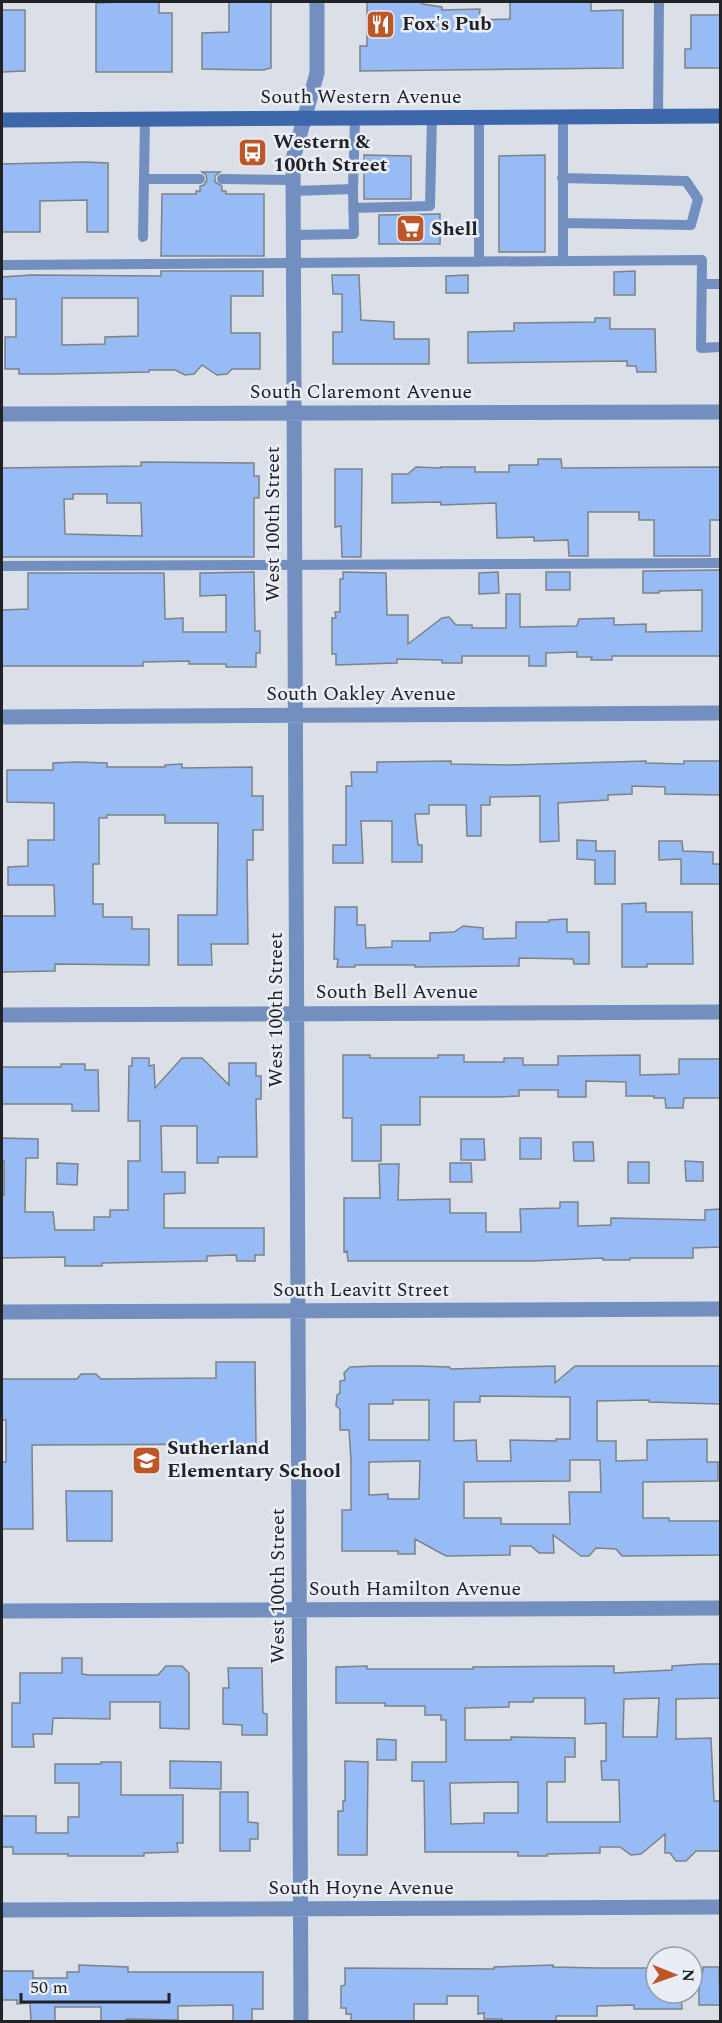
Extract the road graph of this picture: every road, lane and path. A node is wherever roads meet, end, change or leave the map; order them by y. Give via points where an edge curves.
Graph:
1 (317, 2) edge
2 (660, 2) edge
3 (563, 116) junction
4 (658, 116) junction
5 (720, 116) edge
6 (432, 117) junction
7 (479, 117) junction
8 (303, 118) junction
9 (355, 118) junction
10 (146, 119) junction
11 (2, 120) edge
12 (200, 178) dead end
13 (562, 178) junction
14 (144, 179) junction
15 (222, 179) dead end
16 (293, 185) junction
17 (353, 189) junction
18 (353, 208) junction
19 (563, 223) junction
20 (293, 235) junction
21 (143, 237) dead end
22 (563, 261) junction
23 (479, 262) junction
24 (293, 263) junction
25 (2, 265) edge
26 (702, 284) junction
27 (720, 284) edge
28 (720, 347) edge
29 (720, 412) edge
30 (294, 413) junction
31 (2, 414) edge
32 (720, 562) edge
33 (295, 564) junction
34 (2, 566) edge
35 (720, 713) edge
36 (295, 715) junction
37 (2, 717) edge
38 (720, 1012) edge
39 (297, 1013) junction
40 (2, 1015) edge
41 (720, 1309) edge
42 (298, 1311) junction
43 (2, 1312) edge
44 (720, 1608) edge
45 (299, 1610) junction
46 (2, 1611) edge
47 (720, 1907) edge
48 (301, 1909) junction
49 (2, 1910) edge
50 (301, 2022) edge

1 - 8 street, West 100th Street via 317,73
2 - 4 lane
3 - 4 main road, South Western Avenue
3 - 7 main road, South Western Avenue
3 - 13 lane
4 - 5 main road, South Western Avenue
6 - 7 main road, South Western Avenue
6 - 9 main road, South Western Avenue
6 - 18 lane via 430,206
7 - 23 lane
8 - 9 main road, South Western Avenue
8 - 10 main road, South Western Avenue
8 - 16 street, West 100th Street via 293,159
9 - 17 lane
10 - 11 main road, South Western Avenue
10 - 14 lane
12 - 14 lane
13 - 19 lane
13 - 19 lane via 686,181 698,199 691,225
14 - 21 lane
15 - 16 lane
16 - 17 lane
16 - 20 street, West 100th Street
17 - 18 lane
18 - 20 lane via 354,234
19 - 22 lane
20 - 24 street, West 100th Street
22 - 23 lane
22 - 26 lane via 702,260
23 - 24 lane
24 - 25 lane
24 - 30 street, West 100th Street
26 - 27 lane
26 - 28 lane via 701,348
29 - 30 street, South Claremont Avenue
30 - 31 street, South Claremont Avenue
30 - 33 street, West 100th Street
32 - 33 lane
33 - 34 lane
33 - 36 street, West 100th Street
35 - 36 street, South Oakley Avenue
36 - 37 street, South Oakley Avenue
36 - 39 street, West 100th Street
38 - 39 street, South Bell Avenue
39 - 40 street, South Bell Avenue
39 - 42 street, West 100th Street
41 - 42 street, South Leavitt Street
42 - 43 street, South Leavitt Street
42 - 45 street, West 100th Street
44 - 45 street, South Hamilton Avenue
45 - 46 street, South Hamilton Avenue
45 - 48 street, West 100th Street
47 - 48 street, South Hoyne Avenue
48 - 49 street, South Hoyne Avenue
48 - 50 street, West 100th Street

